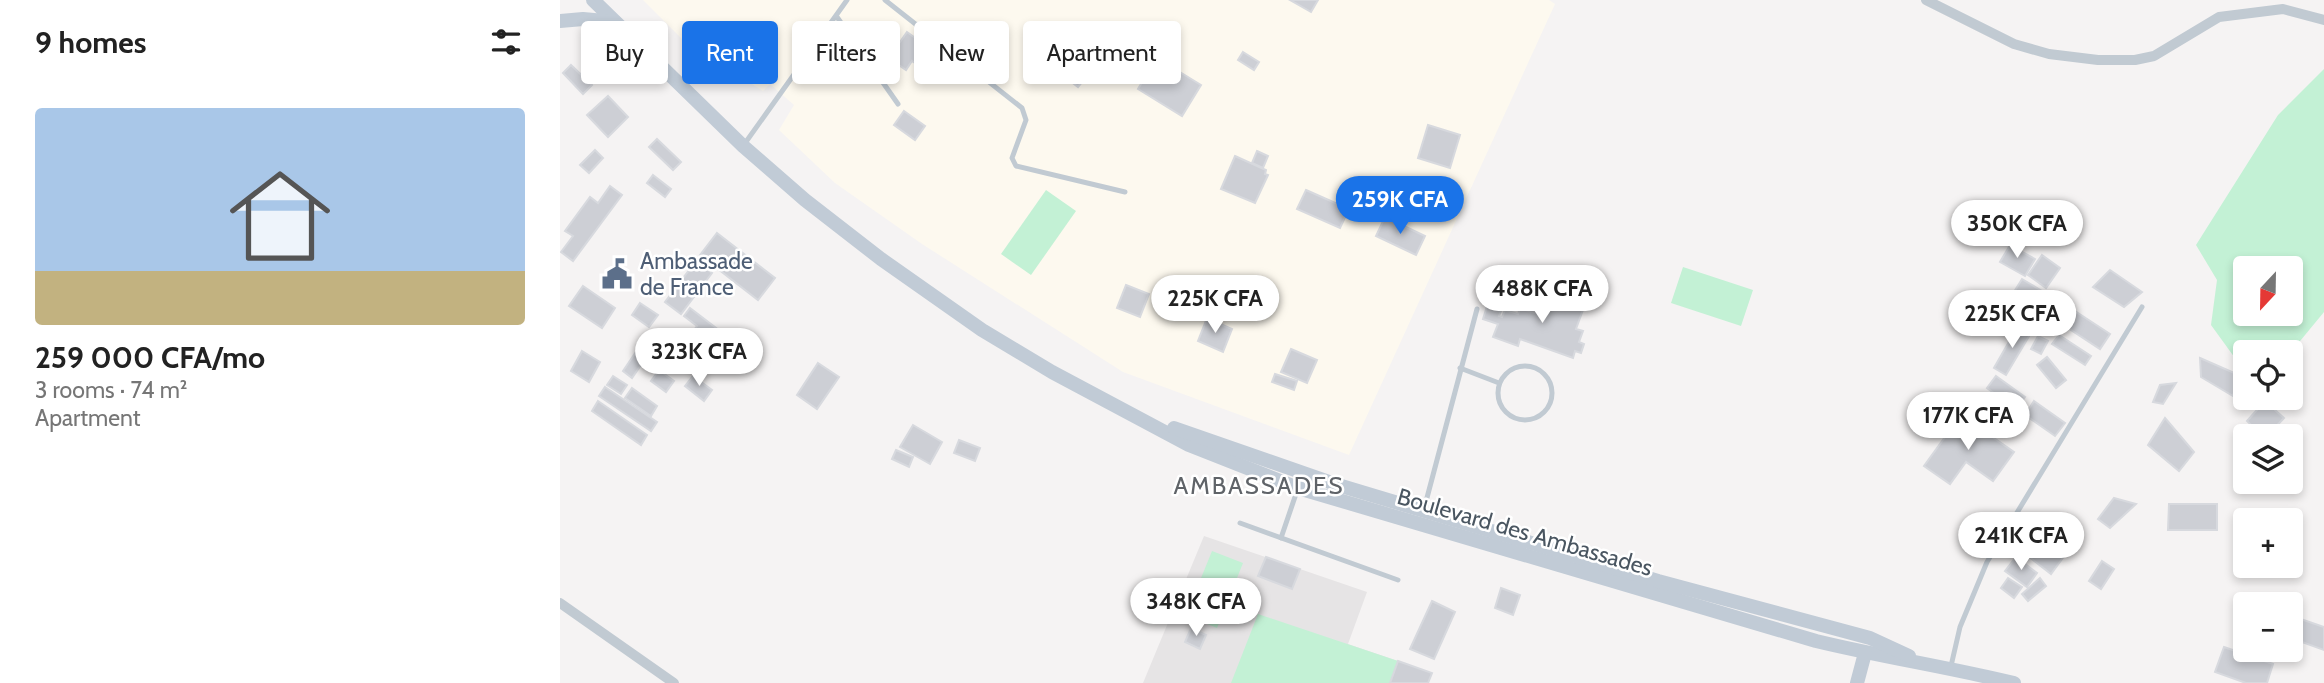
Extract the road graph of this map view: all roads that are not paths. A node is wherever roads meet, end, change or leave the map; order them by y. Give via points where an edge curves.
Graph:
1 (593, 0) edge
2 (847, 0) edge
3 (885, 0) edge
4 (1926, 0) edge
5 (837, 16) junction
6 (2324, 20) edge
7 (560, 21) edge
8 (604, 21) edge
9 (614, 21) edge
10 (668, 73) edge
11 (898, 104) dead end
12 (743, 146) junction
13 (1125, 192) dead end
14 (2142, 307) dead end
15 (1477, 309) dead end
16 (1460, 369) junction
17 (1499, 383) junction
18 (1129, 413) junction
19 (1298, 488) junction
20 (1424, 509) junction
21 (1240, 523) dead end
22 (1420, 526) junction
23 (1281, 538) junction
24 (1398, 580) dead end
25 (560, 603) edge
26 (1865, 653) junction
27 (1919, 662) junction
28 (1951, 667) junction
29 (674, 683) edge
30 (1857, 683) edge
31 (2014, 683) edge

1 - 9 main road, Boulevard des Ambassades
2 - 5 lane
3 - 13 lane via 1022,108 1026,120 1012,158 1016,166
4 - 6 street via 2014,44 2098,60 2154,56 2218,17 2283,9
5 - 11 lane
5 - 12 lane
7 - 8 main road
10 - 12 main road, Boulevard des Ambassades
12 - 18 main road, Boulevard des Ambassades via 881,259 982,330
14 - 28 lane via 1987,562 1960,627
15 - 16 lane
16 - 17 lane
16 - 20 lane
17 - 17 lane via 1497,398 1512,418 1539,417 1547,410 1551,383 1531,366 1513,368
18 - 19 main road, Boulevard des Ambassades via 1189,445
18 - 20 main road, Boulevard des Ambassades via 1338,485
19 - 22 main road, Boulevard des Ambassades
19 - 23 lane
20 - 22 lane
20 - 27 main road, Boulevard des Ambassades via 1658,581 1870,638
21 - 23 lane
22 - 26 main road, Boulevard des Ambassades
23 - 24 lane
25 - 29 street
26 - 27 main road, Boulevard des Ambassades
26 - 30 main road
27 - 28 main road, Boulevard des Ambassades
28 - 31 main road, Boulevard des Ambassades

